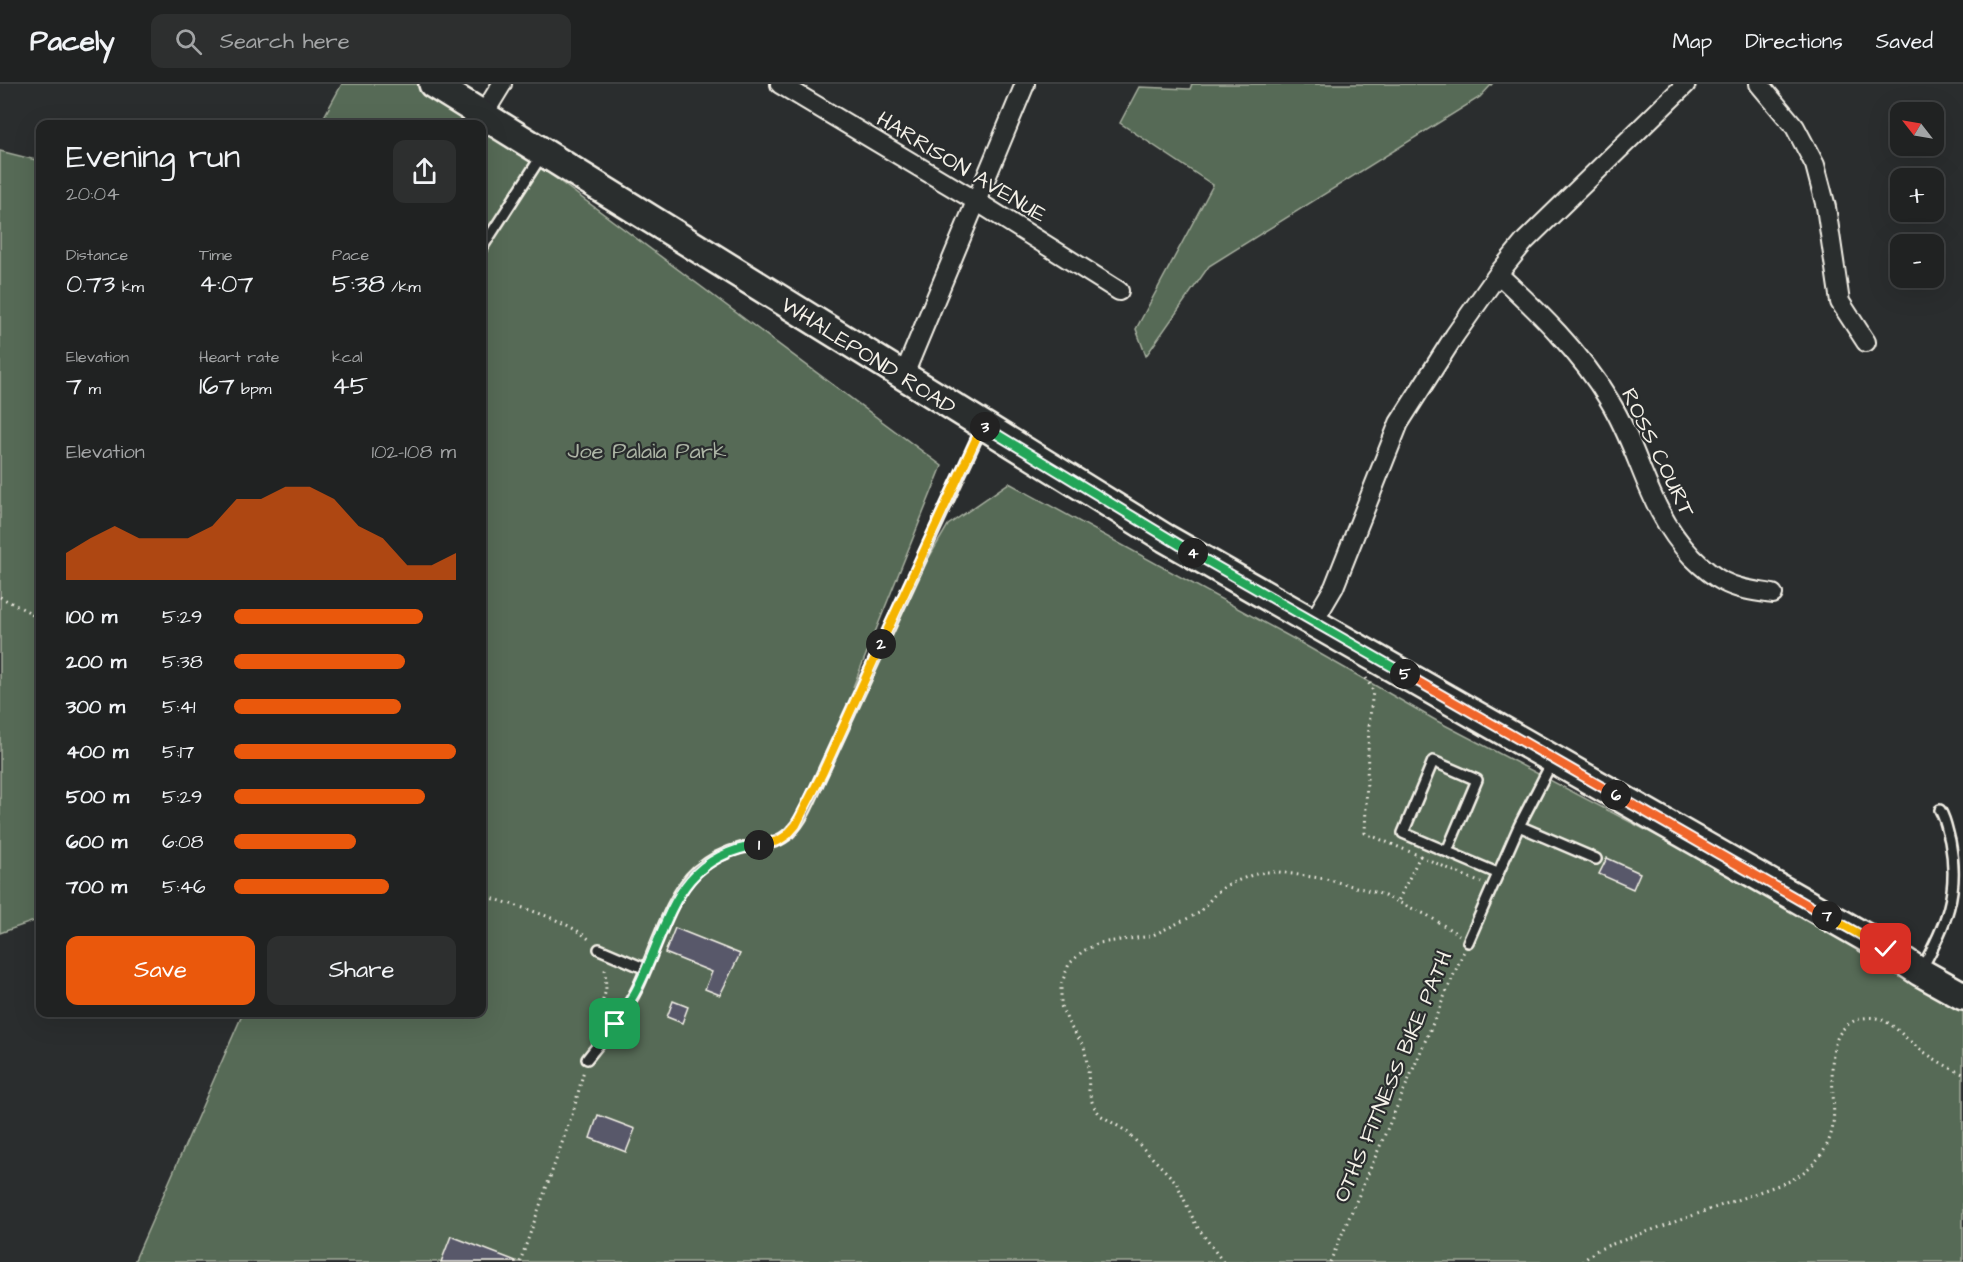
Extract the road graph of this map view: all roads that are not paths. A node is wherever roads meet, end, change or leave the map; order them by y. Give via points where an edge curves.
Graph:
1 (433, 84) edge
2 (502, 84) edge
3 (780, 84) edge
4 (1025, 84) edge
5 (1686, 84) edge
6 (1760, 84) edge
7 (483, 115) junction
8 (543, 153) junction
9 (976, 201) junction
10 (486, 242) edge
11 (1498, 274) junction
12 (1119, 291) dead end
13 (1866, 342) dead end
14 (903, 377) junction
15 (983, 425) junction
16 (1773, 594) dead end
17 (1314, 621) junction
18 (1553, 760) junction
19 (1940, 810) dead end
20 (1519, 826) junction
21 (1447, 851) junction
22 (1596, 859) dead end
23 (1497, 873) junction
24 (1468, 942) road end
25 (599, 949) road end
26 (646, 969) junction
27 (1920, 972) junction
28 (1963, 996) edge
29 (587, 1059) road end

1 - 7 street, WHALEPOND ROAD
2 - 7 street
3 - 9 street, HARRISON AVENUE
4 - 9 street
5 - 11 street via 1525,241
6 - 13 street via 1795,127 1815,165 1826,207 1840,302
7 - 8 street, WHALEPOND ROAD
8 - 10 lane
8 - 14 street, WHALEPOND ROAD
9 - 12 street, HARRISON AVENUE
9 - 14 street
11 - 16 street, ROSS COURT via 1530,304 1600,384 1623,425 1657,508 1681,545 1723,582
11 - 17 street via 1399,423 1334,587
14 - 15 street, WHALEPOND ROAD
15 - 17 street, WHALEPOND ROAD via 1165,538
15 - 26 lane via 796,825 778,841 727,852 695,872 674,904
17 - 18 street, WHALEPOND ROAD
18 - 20 lane
18 - 27 street, WHALEPOND ROAD
19 - 27 lane via 1953,860 1952,897 1942,932
20 - 22 lane
20 - 23 lane
21 - 21 lane via 1403,833 1433,761 1477,780
21 - 23 lane
23 - 24 lane
25 - 26 lane
26 - 29 lane via 615,1024
27 - 28 street, WHALEPOND ROAD

